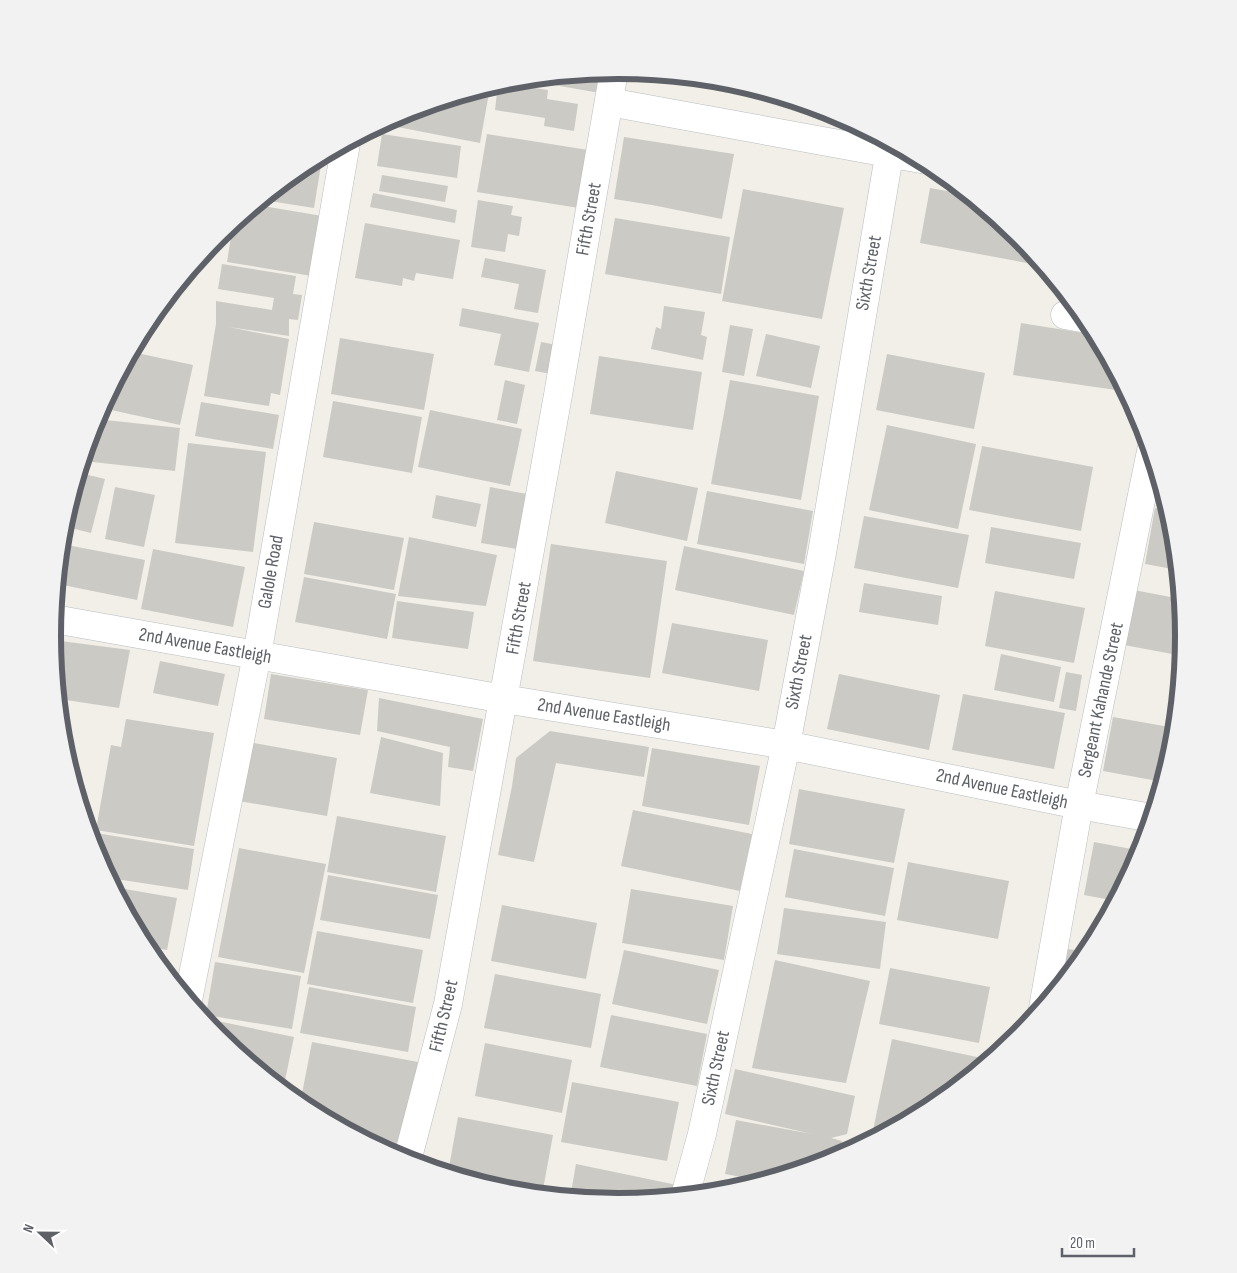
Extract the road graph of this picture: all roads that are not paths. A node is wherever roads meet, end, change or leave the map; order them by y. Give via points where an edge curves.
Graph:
1 (613, 79) edge
2 (609, 102) junction
3 (886, 148) edge
4 (890, 150) edge
5 (345, 152) edge
6 (1148, 464) edge
7 (61, 620) edge
8 (257, 655) junction
9 (504, 699) junction
10 (786, 745) junction
11 (1079, 805) junction
12 (1146, 817) edge
13 (190, 992) edge
14 (1044, 996) edge
15 (409, 1153) edge
16 (687, 1189) edge

1 - 2 street, Fifth Street
2 - 3 street
2 - 9 street, Fifth Street
4 - 10 street, Sixth Street
5 - 8 street, Galole Road
6 - 11 street, Sergeant Kahande Street
7 - 8 street, 2nd Avenue Eastleigh
8 - 9 street, 2nd Avenue Eastleigh
8 - 13 street, Galole Road
9 - 10 street, 2nd Avenue Eastleigh
9 - 15 street, Fifth Street via 448,1004
10 - 11 street, 2nd Avenue Eastleigh
10 - 16 street, Sixth Street via 702,1134
11 - 12 street, 2nd Avenue Eastleigh
11 - 14 street, Sergeant Kahande Street

